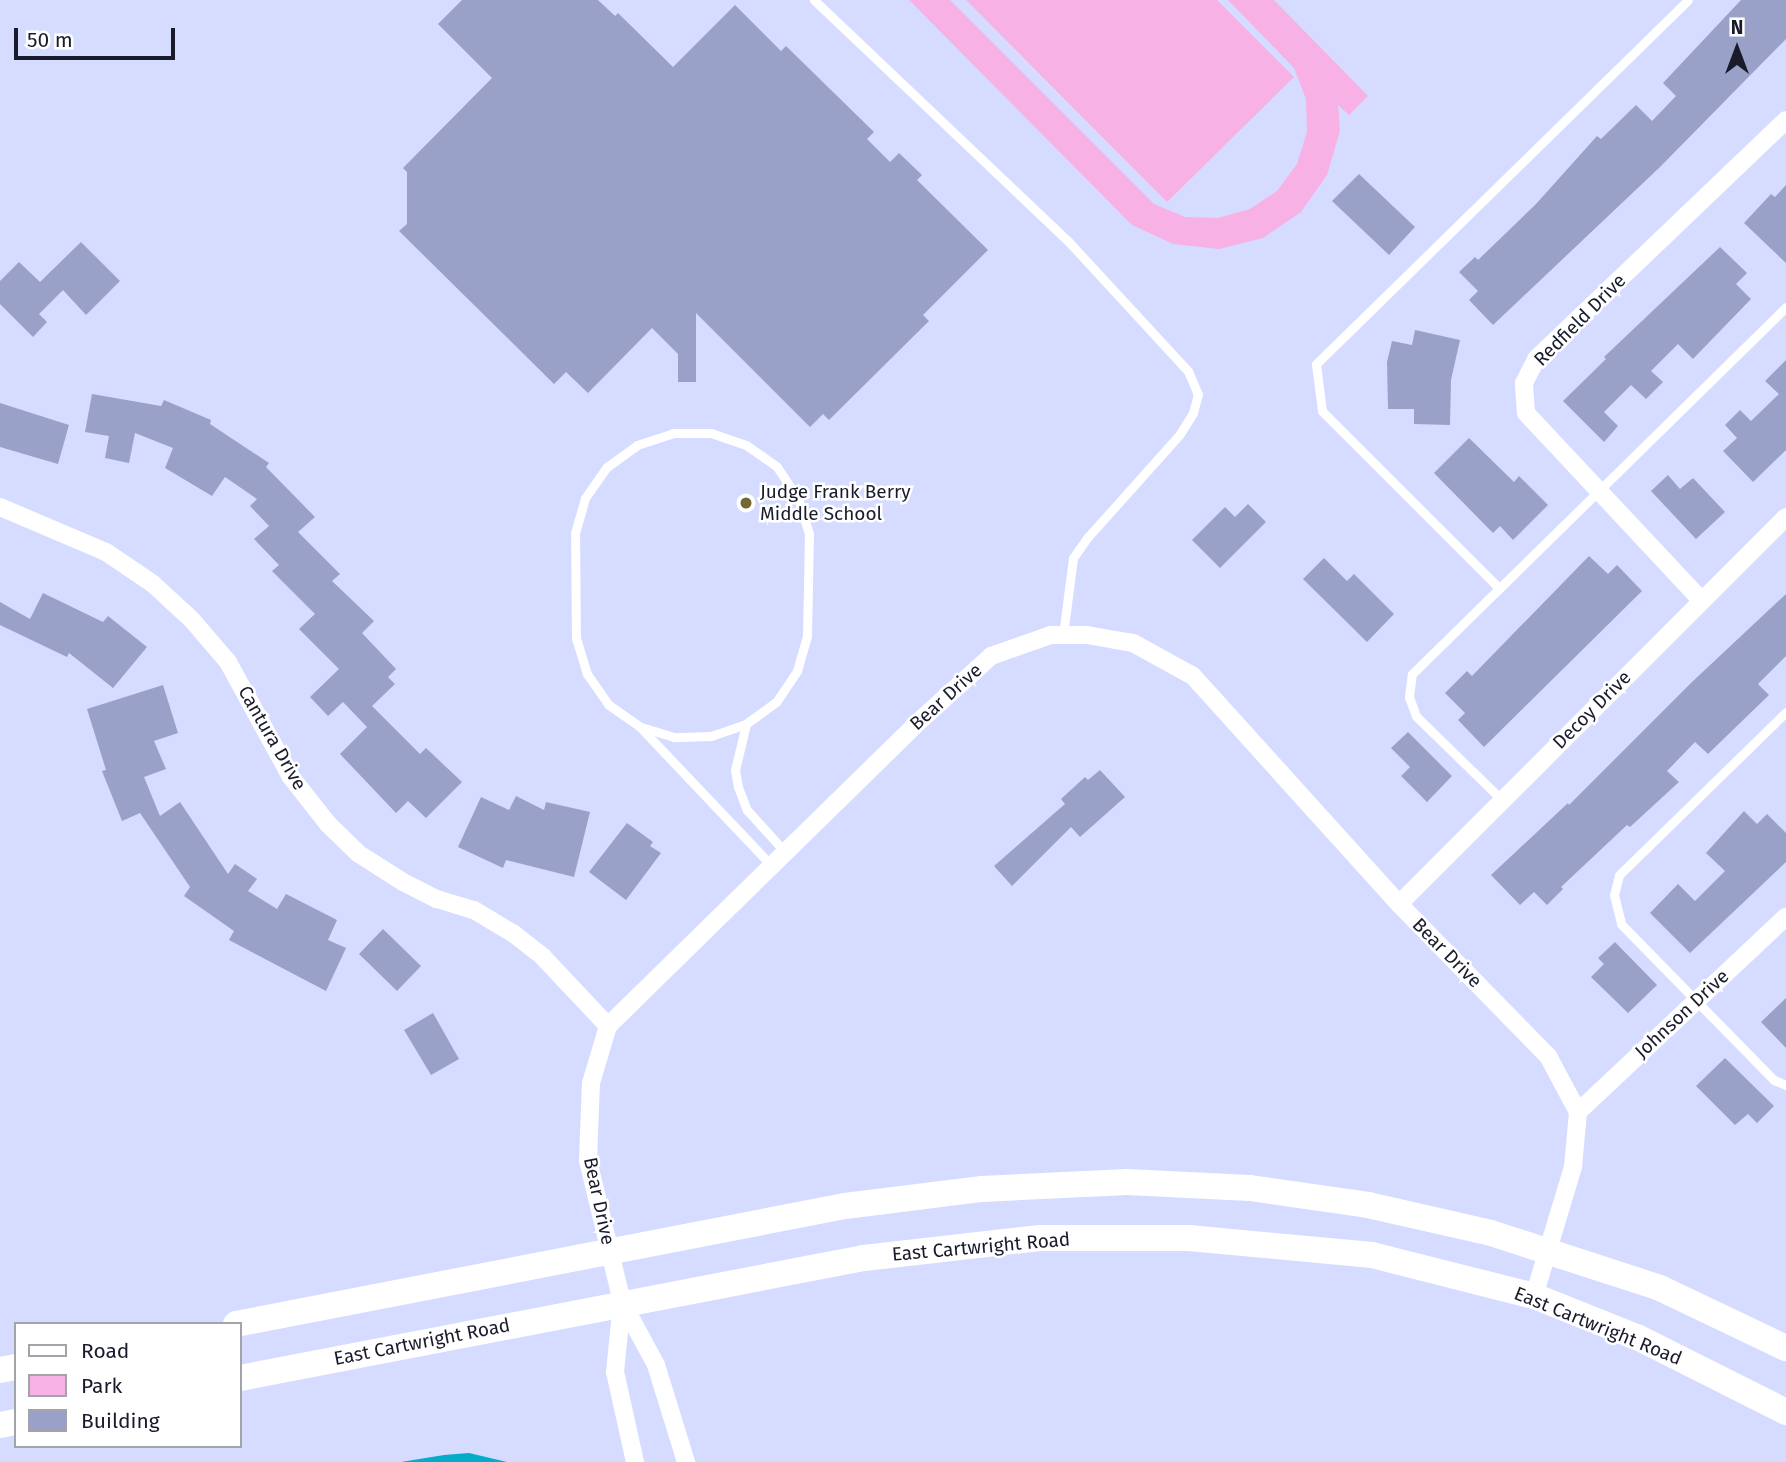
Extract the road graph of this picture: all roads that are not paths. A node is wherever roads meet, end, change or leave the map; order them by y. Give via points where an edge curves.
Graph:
1 (814, 0) edge
2 (1688, 0) edge
3 (1786, 120) edge
4 (1786, 307) edge
5 (1598, 490) junction
6 (0, 507) edge
7 (1786, 517) edge
8 (1499, 588) junction
9 (1701, 600) junction
10 (1063, 635) junction
11 (1786, 712) edge
12 (746, 724) junction
13 (639, 726) junction
14 (1502, 800) junction
15 (785, 852) junction
16 (771, 865) junction
17 (1399, 904) junction
18 (1786, 917) edge
19 (1697, 1001) junction
20 (608, 1026) junction
21 (1786, 1085) edge
22 (1578, 1112) junction
23 (609, 1250) junction
24 (1548, 1250) junction
25 (1534, 1296) junction
26 (622, 1303) junction
27 (242, 1323) edge
28 (1786, 1348) edge
29 (242, 1378) edge
30 (1786, 1412) edge
31 (635, 1462) edge
32 (686, 1462) edge

1 - 10 lane via 1068,241 1188,371 1198,394 1180,434 1073,558
2 - 8 lane via 1317,364 1322,411
3 - 5 street, Redfield Drive via 1537,358 1524,383 1526,413
4 - 5 lane
5 - 8 lane
5 - 9 street, Redfield Drive
6 - 20 street, Cantura Drive via 106,552 153,583 228,662 291,777 328,824 359,854 403,882 474,911 514,934
7 - 9 street, Decoy Drive
8 - 14 lane via 1412,674 1409,697 1416,716
9 - 14 street, Decoy Drive
10 - 15 street, Bear Drive via 991,656
10 - 17 street, Bear Drive via 1133,643 1194,676
11 - 19 lane via 1619,875 1614,895 1621,924
12 - 13 lane via 711,736 687,737
12 - 13 lane via 776,702 797,671 807,636 809,533 798,498 776,467 746,445 711,433 673,433 638,445 607,467 586,498 575,533 576,639 587,674 608,704
12 - 15 lane via 735,769 738,787 747,810
13 - 16 lane
14 - 17 street, Decoy Drive
15 - 16 street, Bear Drive
16 - 20 street, Bear Drive
17 - 22 street, Bear Drive via 1548,1056
18 - 19 street, Johnson Drive
19 - 21 lane via 1774,1080
19 - 22 street, Johnson Drive
20 - 23 street, Bear Drive via 591,1083 588,1160
22 - 24 street via 1573,1167
23 - 24 main road via 845,1206 982,1189 1127,1182 1250,1188 1368,1205
23 - 26 street, Bear Drive
23 - 27 main road
24 - 25 street
24 - 28 main road via 1660,1288
25 - 26 main road, East Cartwright Road via 1372,1255 1189,1238 1040,1238 864,1258
25 - 30 main road, East Cartwright Road via 1639,1338
26 - 29 main road, East Cartwright Road
26 - 31 street via 614,1372
26 - 32 street via 656,1366

